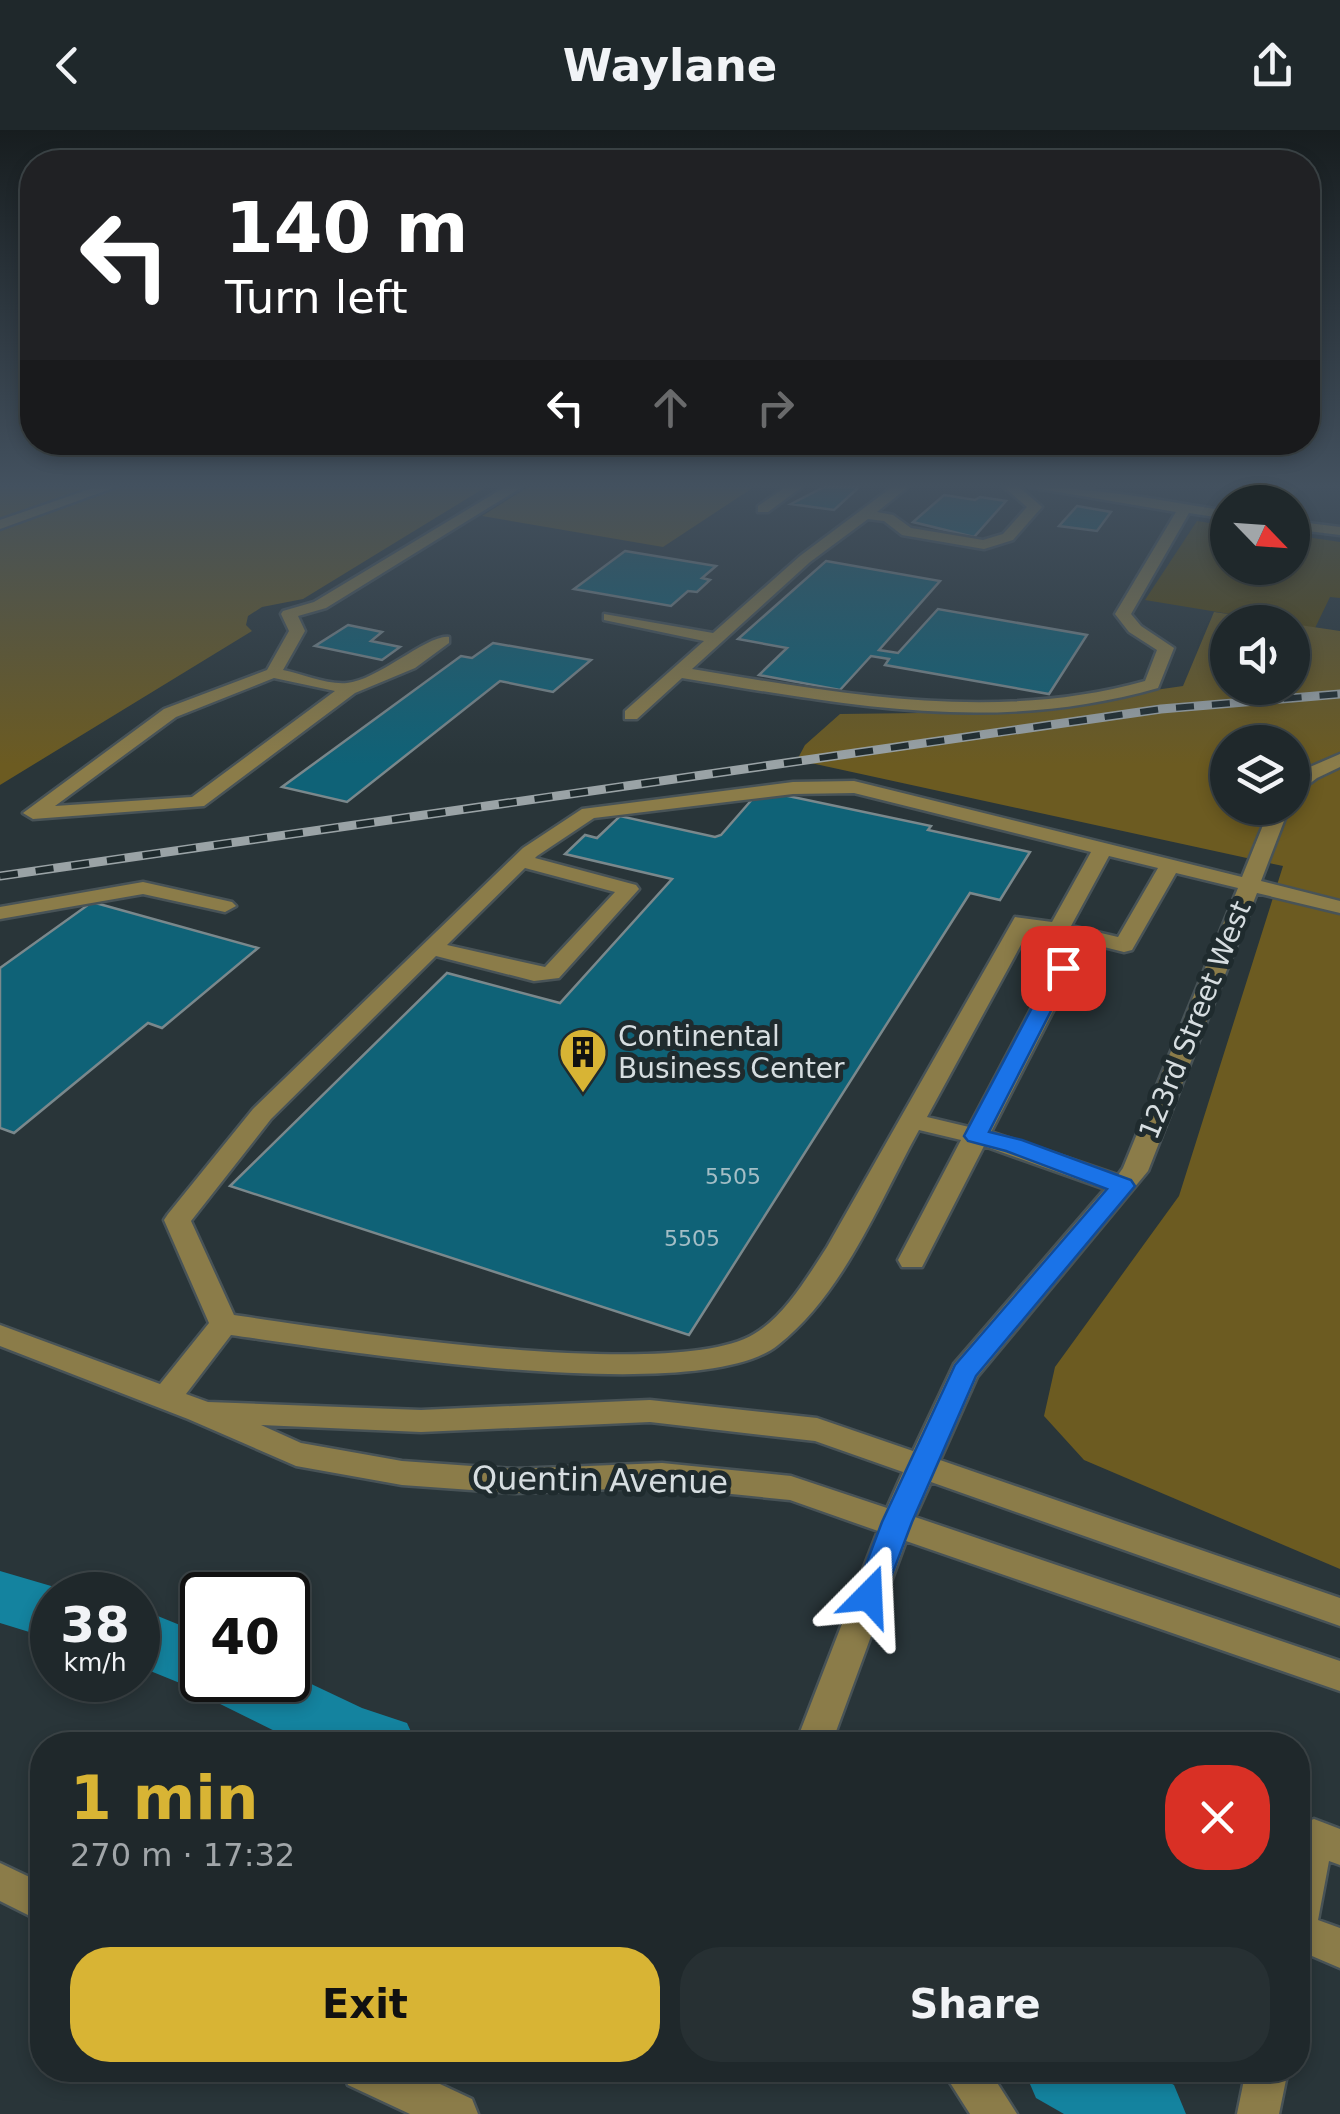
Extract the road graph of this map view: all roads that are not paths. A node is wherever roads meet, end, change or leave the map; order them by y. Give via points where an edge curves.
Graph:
1 (362, 580) edge
2 (782, 580) edge
3 (1143, 580) edge
4 (610, 616) dead end
5 (716, 638) junction
6 (443, 640) dead end
7 (678, 672) junction
8 (273, 673) junction
9 (349, 689) junction
10 (631, 715) dead end
11 (1340, 760) edge
12 (1310, 774) edge
13 (1273, 825) edge
14 (1104, 847) junction
15 (520, 861) junction
16 (1171, 863) junction
17 (1248, 886) junction
18 (225, 906) dead end
19 (1340, 907) edge
20 (0, 913) edge
21 (1069, 932) junction
22 (432, 948) junction
23 (912, 1120) junction
24 (976, 1136) junction
25 (1123, 1186) junction
26 (912, 1260) dead end
27 (224, 1324) junction
28 (0, 1336) edge
29 (166, 1398) junction
30 (200, 1411) junction
31 (922, 1466) junction
32 (897, 1522) junction
33 (1340, 1612) edge
34 (1340, 1676) edge
35 (818, 1732) edge
36 (1327, 1842) edge
37 (0, 1881) edge
38 (1310, 1883) edge
39 (30, 1897) edge
40 (1310, 1919) edge
41 (1340, 1948) edge
42 (389, 2082) edge
43 (972, 2082) edge
44 (1265, 2082) edge
45 (457, 2114) edge
46 (996, 2114) edge
47 (1258, 2114) edge

1 - 8 street via 320,605 289,614 297,631
2 - 5 street
3 - 7 street via 1123,614 1166,648 1152,684 1122,696 1041,707 890,705
4 - 5 street
5 - 7 street
6 - 9 street via 409,664
7 - 10 street
8 - 9 street
8 - 9 street via 170,713 33,813 198,802
11 - 12 street
13 - 17 street, 123rd Street West
14 - 15 street via 854,788 792,788 588,814
14 - 16 street
14 - 21 street
15 - 22 street
15 - 22 street via 629,889 551,974
16 - 17 street
16 - 21 street via 1124,945
17 - 19 street
17 - 25 street, 123rd Street West via 1135,1171
18 - 20 street via 142,888
21 - 23 street via 1023,922
21 - 24 street
22 - 27 street via 262,1114 177,1220
23 - 24 street
23 - 27 street via 810,1290 763,1343 725,1358 437,1354
24 - 25 street
24 - 26 street
25 - 31 street, 123rd Street West via 964,1372
27 - 29 street
28 - 29 street, Quentin Avenue
29 - 30 street, Quentin Avenue
30 - 31 street, Quentin Avenue via 421,1420 650,1412 817,1430
30 - 32 street, Quentin Avenue via 296,1454 402,1473 515,1481 662,1474 791,1488
31 - 32 street, 123rd Street West
31 - 33 street, Quentin Avenue
32 - 34 street, Quentin Avenue
32 - 35 street, 123rd Street West
36 - 38 street
37 - 39 street
40 - 41 street
42 - 45 street
43 - 46 street
44 - 47 street

